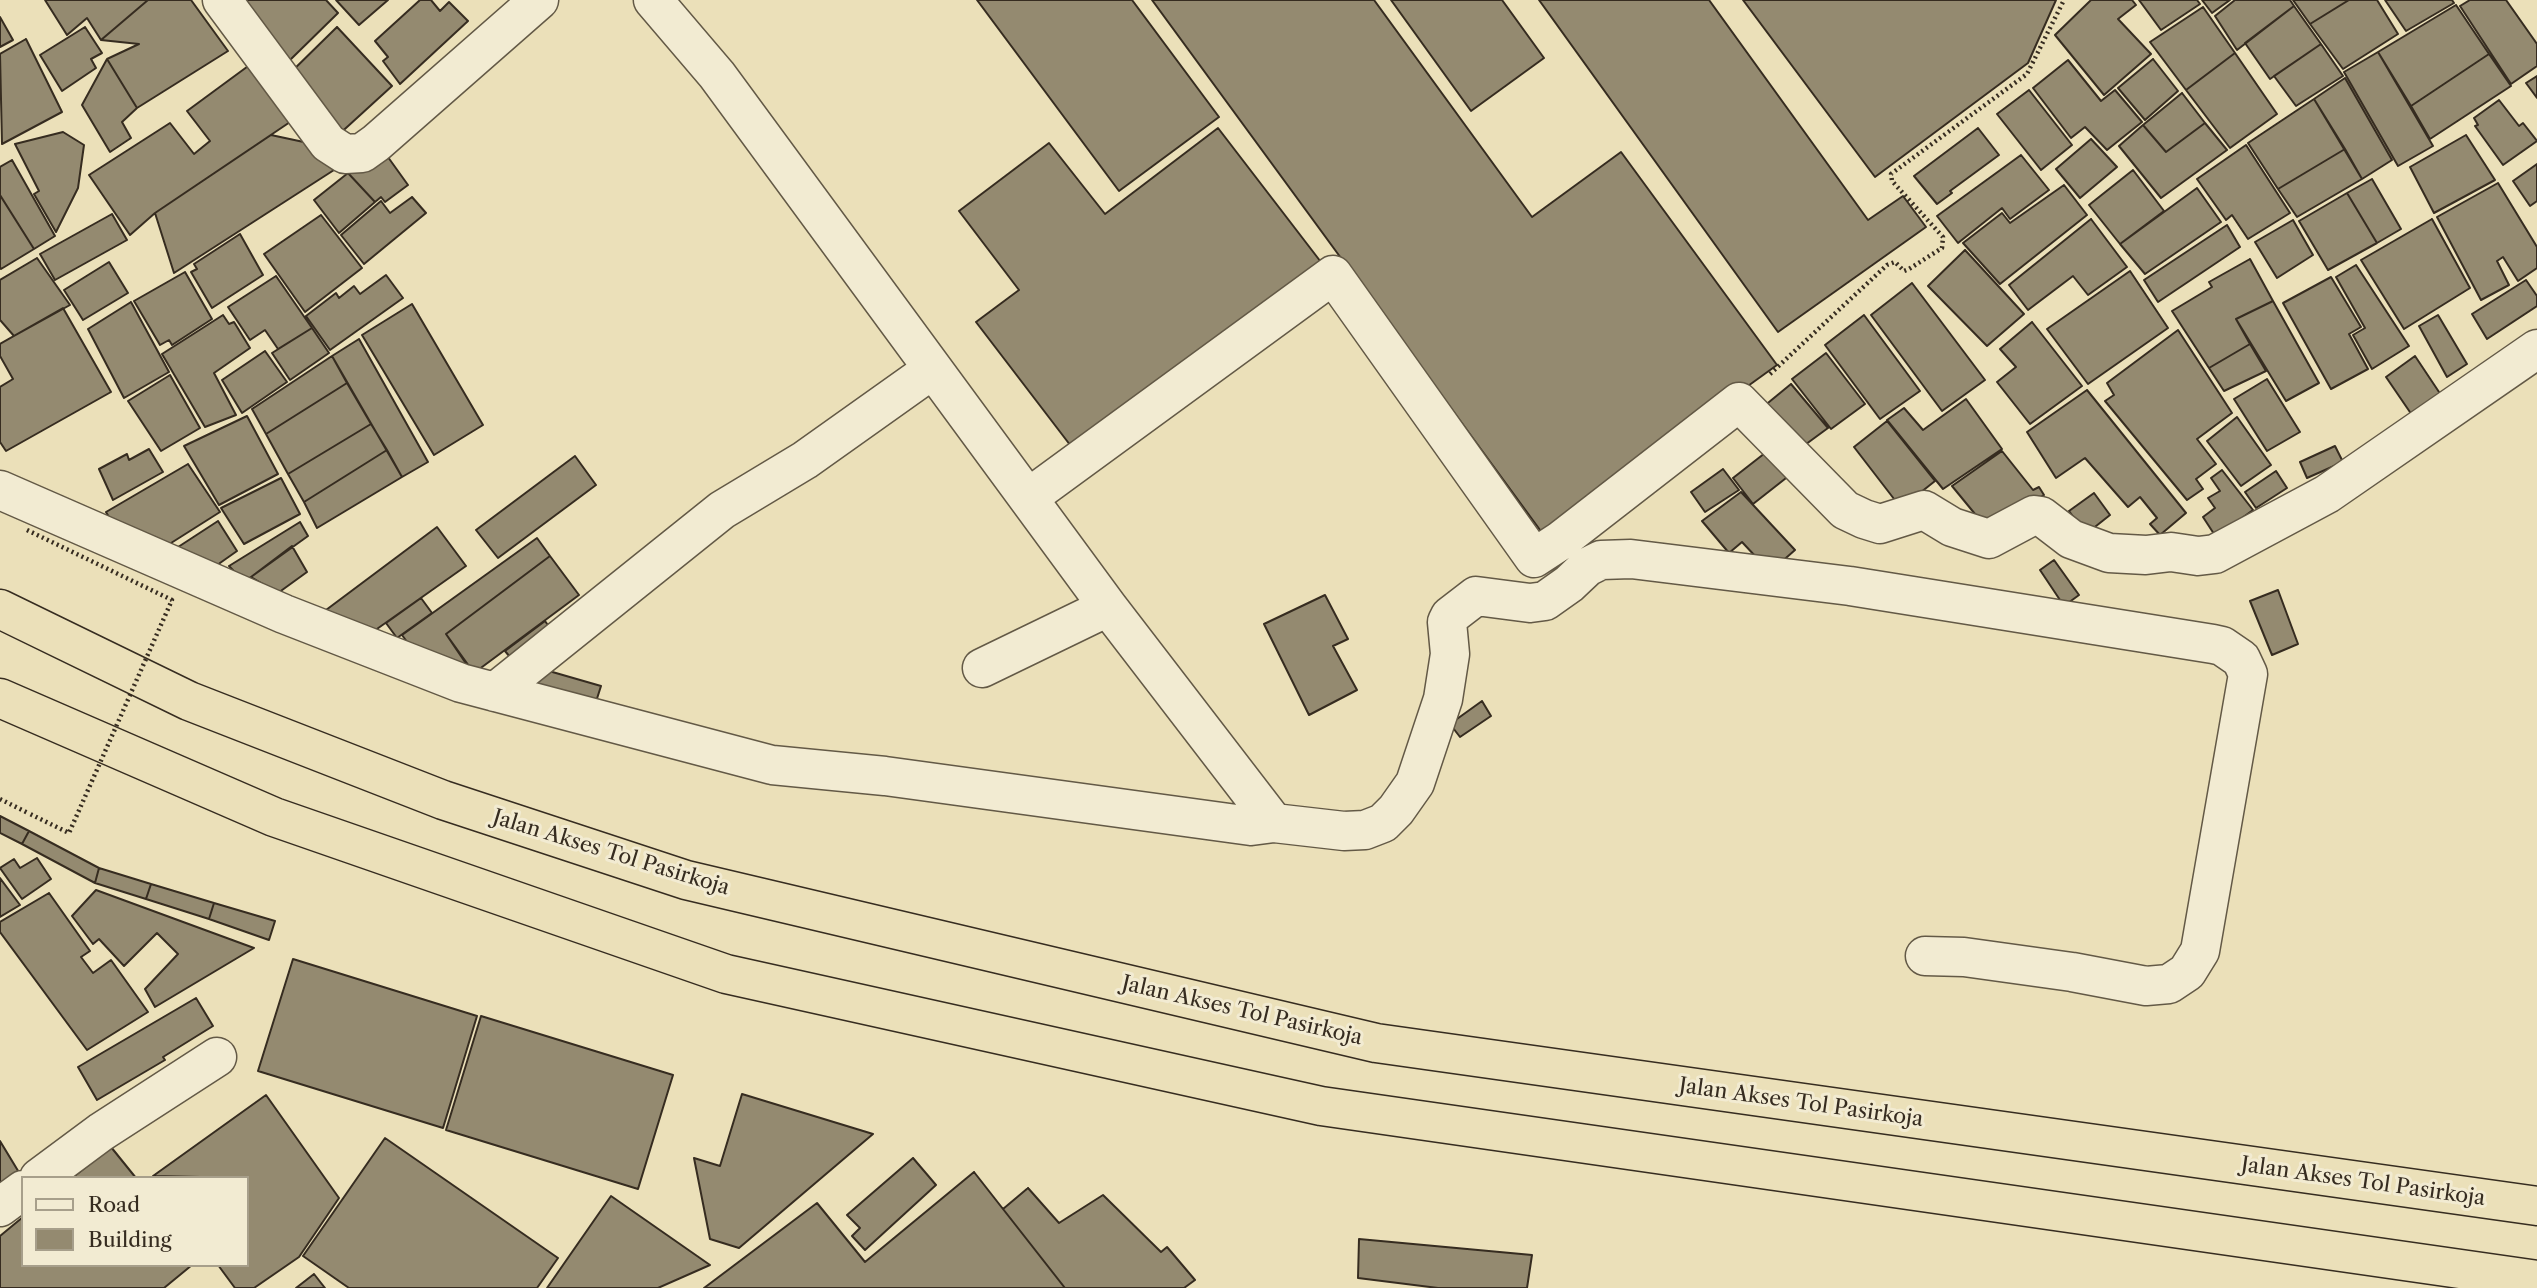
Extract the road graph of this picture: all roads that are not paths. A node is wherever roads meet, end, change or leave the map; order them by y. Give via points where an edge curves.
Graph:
1 (222, 0) edge
2 (540, 0) edge
3 (653, 0) edge
4 (2537, 349) edge
5 (933, 369) junction
6 (0, 490) edge
7 (1028, 498) junction
8 (1108, 607) junction
9 (0, 609) edge
10 (982, 668) dead end
11 (495, 692) junction
12 (0, 698) edge
13 (1274, 823) junction
14 (1926, 956) dead end
15 (216, 1057) dead end
16 (42, 1176) edge
17 (21, 1191) edge
18 (0, 1206) edge
19 (2537, 1206) edge
20 (2537, 1280) edge

1 - 2 street via 328,143 345,154 362,153
3 - 5 street via 717,75
4 - 7 street via 2328,494 2215,554 2109,553 2071,539 2034,515 1989,539 1952,527 1924,510 1880,524 1864,519 1845,510 1739,402 1534,558 1333,275
5 - 7 street
5 - 11 street via 805,460 722,510
6 - 11 street via 284,614
7 - 8 street
8 - 10 street
8 - 13 street
9 - 19 highway, Jalan Akses Tol Pasirkoja via 189,701 253,726 443,800 713,887 1376,1043
11 - 13 street via 772,765 1251,826
12 - 20 highway via 274,817 726,974 1321,1106
13 - 14 street via 1344,831 1383,823 1415,783 1440,711 1450,654 1450,616 1476,596 1545,601 1601,560 1631,559 1878,590 2213,644 2241,659 2248,674 2200,951 2187,972 2169,984 2146,986 2045,968
15 - 16 street
17 - 18 street

